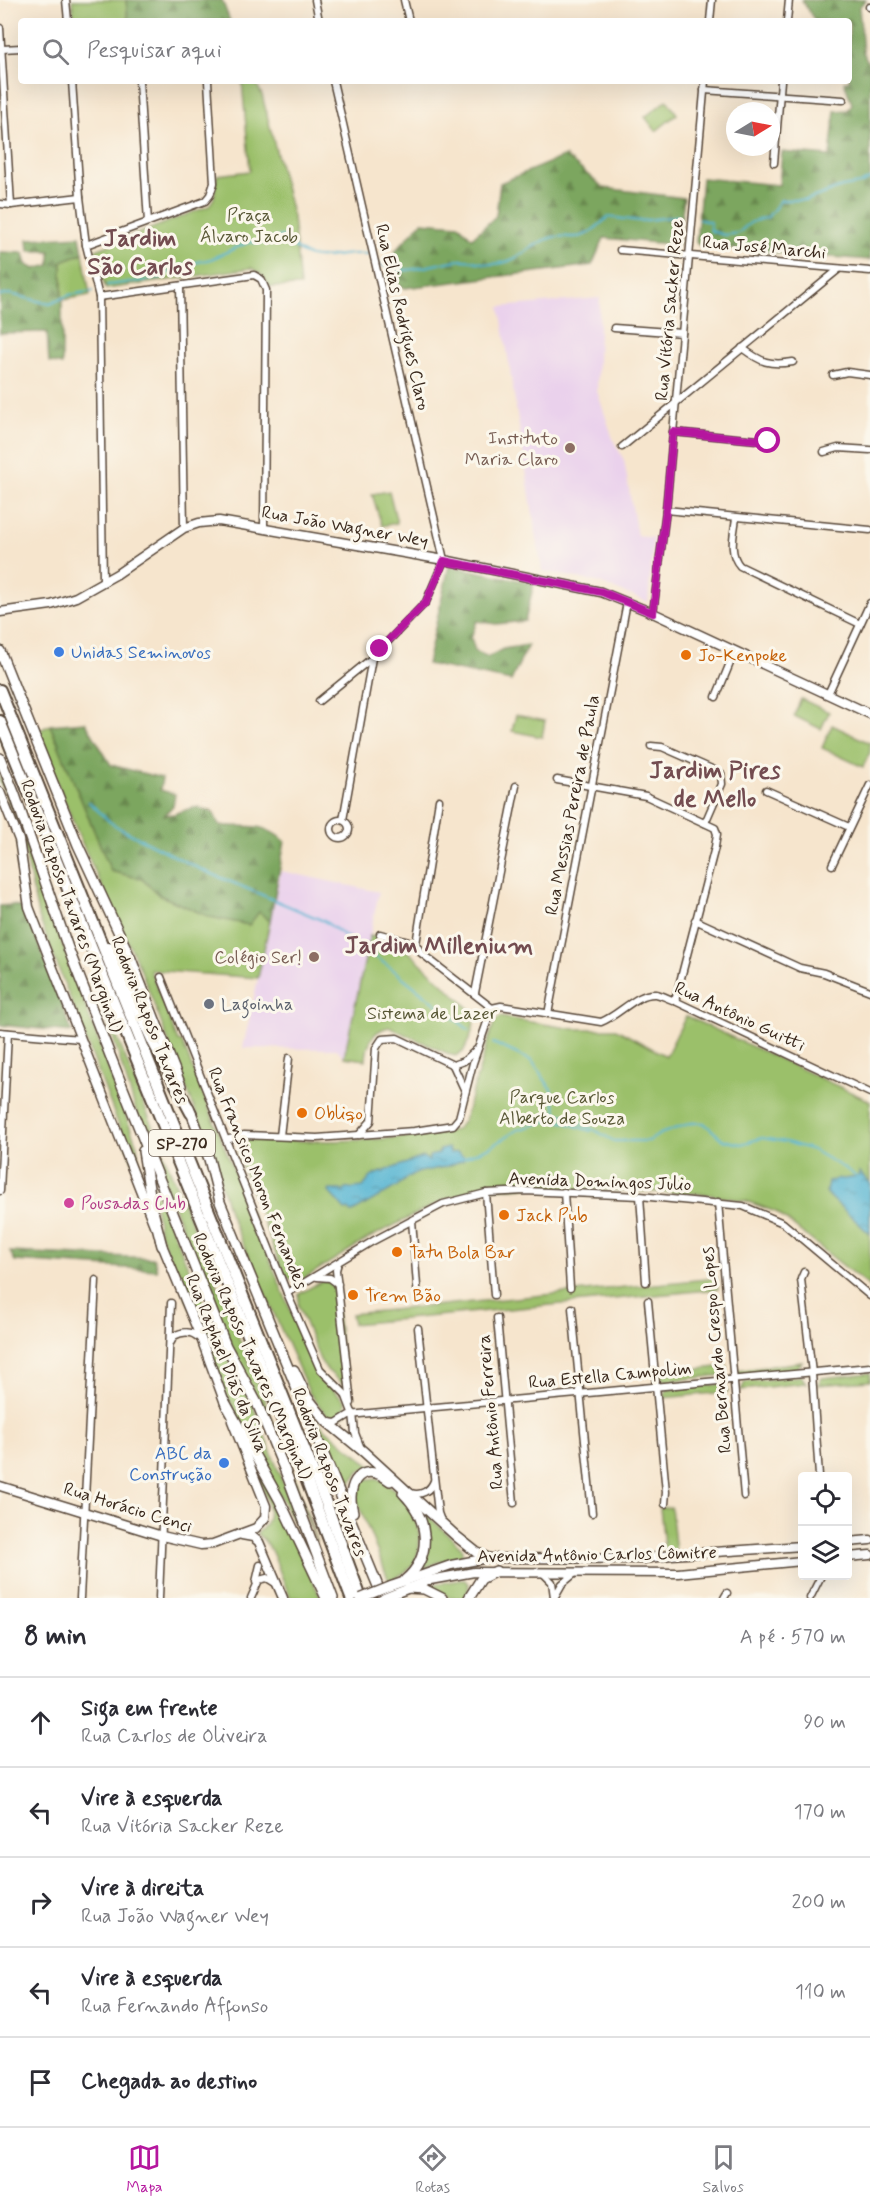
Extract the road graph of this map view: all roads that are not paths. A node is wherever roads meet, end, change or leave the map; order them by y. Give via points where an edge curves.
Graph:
1 (66, 0) edge
2 (315, 0) edge
3 (404, 0) edge
4 (712, 0) edge
5 (789, 0) edge
6 (68, 18) edge
7 (319, 18) edge
8 (408, 18) edge
9 (710, 18) edge
10 (787, 18) edge
11 (0, 28) edge
12 (18, 48) edge
13 (2, 49) junction
14 (2, 69) edge
15 (72, 84) edge
16 (139, 84) edge
17 (208, 84) edge
18 (334, 84) edge
19 (705, 84) edge
20 (781, 84) edge
21 (704, 90) junction
22 (780, 95) junction
23 (843, 99) dead end
24 (4, 138) edge
25 (774, 163) dead end
26 (80, 197) junction
27 (0, 204) edge
28 (12, 205) junction
29 (148, 222) junction
30 (86, 245) junction
31 (620, 250) dead end
32 (689, 256) junction
33 (838, 269) junction
34 (870, 272) edge
35 (180, 286) junction
36 (99, 297) junction
37 (614, 328) dead end
38 (682, 333) junction
39 (742, 348) junction
40 (793, 362) dead end
41 (833, 375) dead end
42 (870, 375) edge
43 (676, 403) junction
44 (673, 432) junction
45 (776, 436) dead end
46 (622, 447) dead end
47 (870, 450) edge
48 (824, 452) dead end
49 (666, 510) junction
50 (736, 518) junction
51 (184, 528) junction
52 (264, 529) junction
53 (870, 530) edge
54 (444, 561) junction
55 (102, 564) junction
56 (117, 574) junction
57 (103, 582) junction
58 (627, 602) junction
59 (870, 603) edge
60 (0, 612) edge
61 (653, 613) junction
62 (860, 624) junction
63 (0, 651) edge
64 (735, 651) junction
65 (372, 658) junction
66 (0, 690) edge
67 (828, 694) junction
68 (716, 697) dead end
69 (319, 701) dead end
70 (870, 714) edge
71 (0, 721) edge
72 (651, 746) dead end
73 (0, 758) edge
74 (557, 780) dead end
75 (591, 785) junction
76 (870, 785) edge
77 (516, 786) dead end
78 (766, 790) dead end
79 (0, 792) edge
80 (439, 800) dead end
81 (50, 814) junction
82 (343, 820) dead end
83 (705, 823) junction
84 (849, 827) junction
85 (832, 865) dead end
86 (695, 920) junction
87 (380, 934) dead end
88 (416, 944) junction
89 (161, 977) dead end
90 (870, 982) edge
91 (868, 990) edge
92 (475, 993) junction
93 (675, 1001) junction
94 (492, 1008) junction
95 (548, 1014) junction
96 (0, 1032) edge
97 (8, 1033) junction
98 (80, 1039) junction
99 (478, 1047) junction
100 (289, 1058) dead end
101 (453, 1065) junction
102 (466, 1092) junction
103 (870, 1093) edge
104 (191, 1113) junction
105 (134, 1116) junction
106 (371, 1118) junction
107 (384, 1133) junction
108 (358, 1135) junction
109 (280, 1136) junction
110 (226, 1140) junction
111 (0, 1191) edge
112 (564, 1192) junction
113 (486, 1193) junction
114 (640, 1196) junction
115 (718, 1202) junction
116 (412, 1220) junction
117 (162, 1246) junction
118 (338, 1263) junction
119 (804, 1272) dead end
120 (314, 1277) junction
121 (96, 1280) dead end
122 (646, 1282) dead end
123 (338, 1284) junction
124 (254, 1286) junction
125 (570, 1288) dead end
126 (287, 1293) junction
127 (494, 1294) dead end
128 (870, 1296) edge
129 (418, 1299) dead end
130 (648, 1301) dead end
131 (171, 1303) dead end
132 (572, 1308) dead end
133 (497, 1318) dead end
134 (418, 1328) dead end
135 (202, 1341) junction
136 (170, 1346) junction
137 (870, 1367) edge
138 (812, 1372) junction
139 (734, 1380) junction
140 (349, 1384) junction
141 (336, 1385) junction
142 (656, 1386) junction
143 (581, 1392) junction
144 (505, 1400) junction
145 (225, 1402) junction
146 (428, 1408) junction
147 (353, 1415) junction
148 (326, 1421) junction
149 (364, 1452) junction
150 (819, 1472) edge
151 (435, 1478) junction
152 (2, 1487) edge
153 (410, 1492) junction
154 (744, 1496) dead end
155 (514, 1503) dead end
156 (665, 1504) dead end
157 (84, 1512) junction
158 (592, 1513) dead end
159 (442, 1523) junction
160 (240, 1535) junction
161 (162, 1536) junction
162 (870, 1540) edge
163 (852, 1542) edge
164 (798, 1546) edge
165 (870, 1555) edge
166 (852, 1557) edge
167 (488, 1558) junction
168 (367, 1561) junction
169 (798, 1562) edge
170 (260, 1565) dead end
171 (496, 1571) junction
172 (543, 1573) junction
173 (576, 1573) junction
174 (261, 1576) junction
175 (814, 1580) edge
176 (818, 1580) edge
177 (275, 1583) junction
178 (406, 1584) junction
179 (392, 1590) junction
180 (813, 1591) junction
181 (80, 1598) edge
182 (159, 1598) edge
183 (251, 1598) edge
184 (283, 1598) edge
185 (326, 1598) edge
186 (333, 1598) edge
187 (351, 1598) edge
188 (361, 1598) edge
189 (383, 1598) edge
190 (442, 1598) edge
191 (470, 1598) edge
192 (554, 1598) edge
193 (810, 1598) edge

1 - 6 street
2 - 7 street
3 - 8 street
4 - 9 street
5 - 10 street
11 - 13 street
12 - 13 street
13 - 14 street
14 - 24 street
15 - 26 street
16 - 29 street
17 - 29 street via 214,183 210,195 205,201
18 - 54 street, Rua Elias Rodrigues Claro
19 - 21 street, Rua Vitória Sacker Reze
20 - 22 street
21 - 22 street
21 - 32 street, Rua Vitória Sacker Reze
22 - 23 street
22 - 25 street
24 - 28 street
26 - 28 street
26 - 30 street
27 - 28 street
29 - 30 street
30 - 36 street
31 - 32 street, Rua José Marchi
32 - 33 street, Rua José Marchi
32 - 38 street, Rua Vitória Sacker Reze
33 - 34 street, Rua José Marchi
33 - 39 street
35 - 36 street
35 - 51 street
35 - 52 street via 254,275 266,290
36 - 55 street
37 - 38 street
38 - 43 street, Rua Vitória Sacker Reze
39 - 40 street via 757,360 774,366
39 - 43 street
41 - 42 street
43 - 44 street, Rua Vitória Sacker Reze
43 - 46 street
44 - 45 street via 768,441
44 - 49 street, Rua Vitória Sacker Reze
47 - 48 street via 838,448
49 - 50 street
49 - 61 street, Rua Vitória Sacker Reze
50 - 53 street
50 - 62 street via 732,553 740,566
51 - 52 main road, Rua João Wagner Wey via 219,520
51 - 56 main road, Rua João Wagner Wey
52 - 54 main road, Rua João Wagner Wey
54 - 58 main road, Rua João Wagner Wey via 602,592
54 - 65 street via 426,602
55 - 56 street
55 - 57 street
56 - 57 main road, Rua João Wagner Wey
57 - 60 main road, Rua João Wagner Wey via 63,602
58 - 61 main road, Rua João Wagner Wey
58 - 75 street, Rua Messias Pereira de Paula
59 - 62 street
61 - 64 main road, Rua João Wagner Wey
62 - 67 street
63 - 104 highway, Rodovia Raposo Tavares (Marginal) / SP-270 via 78,845 131,959
64 - 67 main road, Rua João Wagner Wey
64 - 68 street
65 - 69 street
65 - 82 street
66 - 81 highway, Rodovia Raposo Tavares / SP-270
67 - 70 main road, Rua João Wagner Wey
71 - 187 highway, Rodovia Raposo Tavares / SP-270
72 - 83 street via 662,747 721,773 722,784
73 - 105 highway, Rodovia Raposo Tavares (Marginal) / SP-270
74 - 75 street
75 - 83 street via 646,796
75 - 95 street, Rua Messias Pereira de Paula
76 - 84 street
77 - 92 street
78 - 84 street
79 - 98 main road, Rua Raphael Dias da Silva via 19,840 29,908
80 - 88 street
81 - 104 highway via 154,1044
81 - 188 highway, Rodovia Raposo Tavares / SP-270
83 - 86 street via 715,828 717,834
84 - 85 street
86 - 91 street via 800,968
86 - 93 street
87 - 88 street
88 - 92 street via 421,953
89 - 110 street, Rua Fransico Moron Fernandes
90 - 91 street
92 - 94 street
93 - 95 street, Rua Antônio Guitti via 657,994 641,995 601,1022
93 - 103 street, Rua Antônio Guitti
94 - 95 street, Rua Antônio Guitti
94 - 99 street
96 - 97 street
97 - 98 street
97 - 111 street
98 - 117 main road, Rua Raphael Dias da Silva
99 - 101 street via 464,1061
99 - 102 street
100 - 109 street
101 - 102 street
101 - 106 street via 397,1038 382,1039 376,1048
102 - 107 street via 459,1118 453,1125
104 - 124 highway, Rodovia Raposo Tavares (Marginal) / SP-270 via 220,1202
105 - 117 highway
105 - 186 highway, Rodovia Raposo Tavares (Marginal) / SP-270 via 226,1346 257,1403 288,1478
106 - 107 street
106 - 108 street
107 - 108 street
108 - 109 street
109 - 110 street via 244,1135
110 - 126 street, Rua Fransico Moron Fernandes
112 - 113 street, Avenida Domingos Julio
112 - 114 street, Avenida Domingos Julio
112 - 125 street
113 - 116 street, Avenida Domingos Julio via 443,1204
113 - 127 street
114 - 115 street, Avenida Domingos Julio
114 - 122 street
115 - 128 street, Avenida Domingos Julio via 743,1206 783,1223
115 - 139 street, Rua Bernardo Crespo Lopes
116 - 118 street, Avenida Domingos Julio
116 - 129 street
117 - 135 main road, Rua Raphael Dias da Silva
118 - 120 street, Avenida Domingos Julio
118 - 123 street
119 - 138 street via 801,1278
120 - 123 street via 330,1278
120 - 126 street, Avenida Domingos Julio
121 - 157 street
123 - 140 street
124 - 148 highway, SP-270 via 303,1390
124 - 168 highway, Rodovia Raposo Tavares (Marginal) / SP-270
126 - 141 street, Rua Fransico Moron Fernandes via 320,1369
130 - 142 street
131 - 136 street
132 - 143 street
133 - 144 street, Rua Antônio Ferreira
134 - 146 street
135 - 136 street via 195,1334 184,1332 174,1336
135 - 145 main road, Rua Raphael Dias da Silva
136 - 161 street
137 - 138 street, Rua Estella Campolim
138 - 139 street, Rua Estella Campolim
138 - 150 street
139 - 142 street, Rua Estella Campolim
139 - 154 street, Rua Bernardo Crespo Lopes
140 - 141 street via 345,1390
140 - 147 street
141 - 147 street, Rua Fransico Moron Fernandes via 348,1399
142 - 143 street, Rua Estella Campolim
142 - 156 street
143 - 144 street, Rua Estella Campolim
143 - 158 street
144 - 146 street, Rua Estella Campolim
144 - 155 street, Rua Antônio Ferreira
145 - 160 main road, Rua Raphael Dias da Silva via 266,1510 260,1526
145 - 185 highway via 279,1499
146 - 147 street, Rua Estella Campolim
146 - 151 street
147 - 148 street via 336,1423
147 - 149 street via 355,1433
148 - 149 highway
149 - 153 highway
151 - 153 street via 427,1491
151 - 159 street
152 - 157 main road, Rua Horácio Cenci
153 - 159 highway
157 - 161 main road, Rua Horácio Cenci
157 - 181 street
159 - 167 highway
160 - 161 main road, Rua Horácio Cenci via 201,1545
160 - 177 main road via 253,1536 259,1542
161 - 182 street
162 - 163 main road
164 - 167 main road, Avenida Antônio Carlos Cômitre via 643,1559
165 - 166 main road
167 - 178 main road, Avenida Antônio Carlos Cômitre via 451,1565
168 - 178 highway via 351,1491 361,1475 375,1473 405,1495 424,1533 422,1560
168 - 189 highway, Rodovia Raposo Tavares (Marginal) / SP-270
169 - 173 main road, Avenida Antônio Carlos Cômitre via 678,1573
170 - 174 street
171 - 172 main road, Avenida Antônio Carlos Cômitre
171 - 178 main road, Avenida Antônio Carlos Cômitre
171 - 191 highway via 481,1579
172 - 173 main road, Avenida Antônio Carlos Cômitre
172 - 192 street via 552,1582
173 - 192 street via 562,1584
174 - 177 street
174 - 183 street
175 - 180 street
176 - 180 street
177 - 184 main road
178 - 179 main road, Avenida Antônio Carlos Cômitre
178 - 190 highway
179 - 188 main road, bridge
179 - 189 main road, bridge
180 - 193 street

